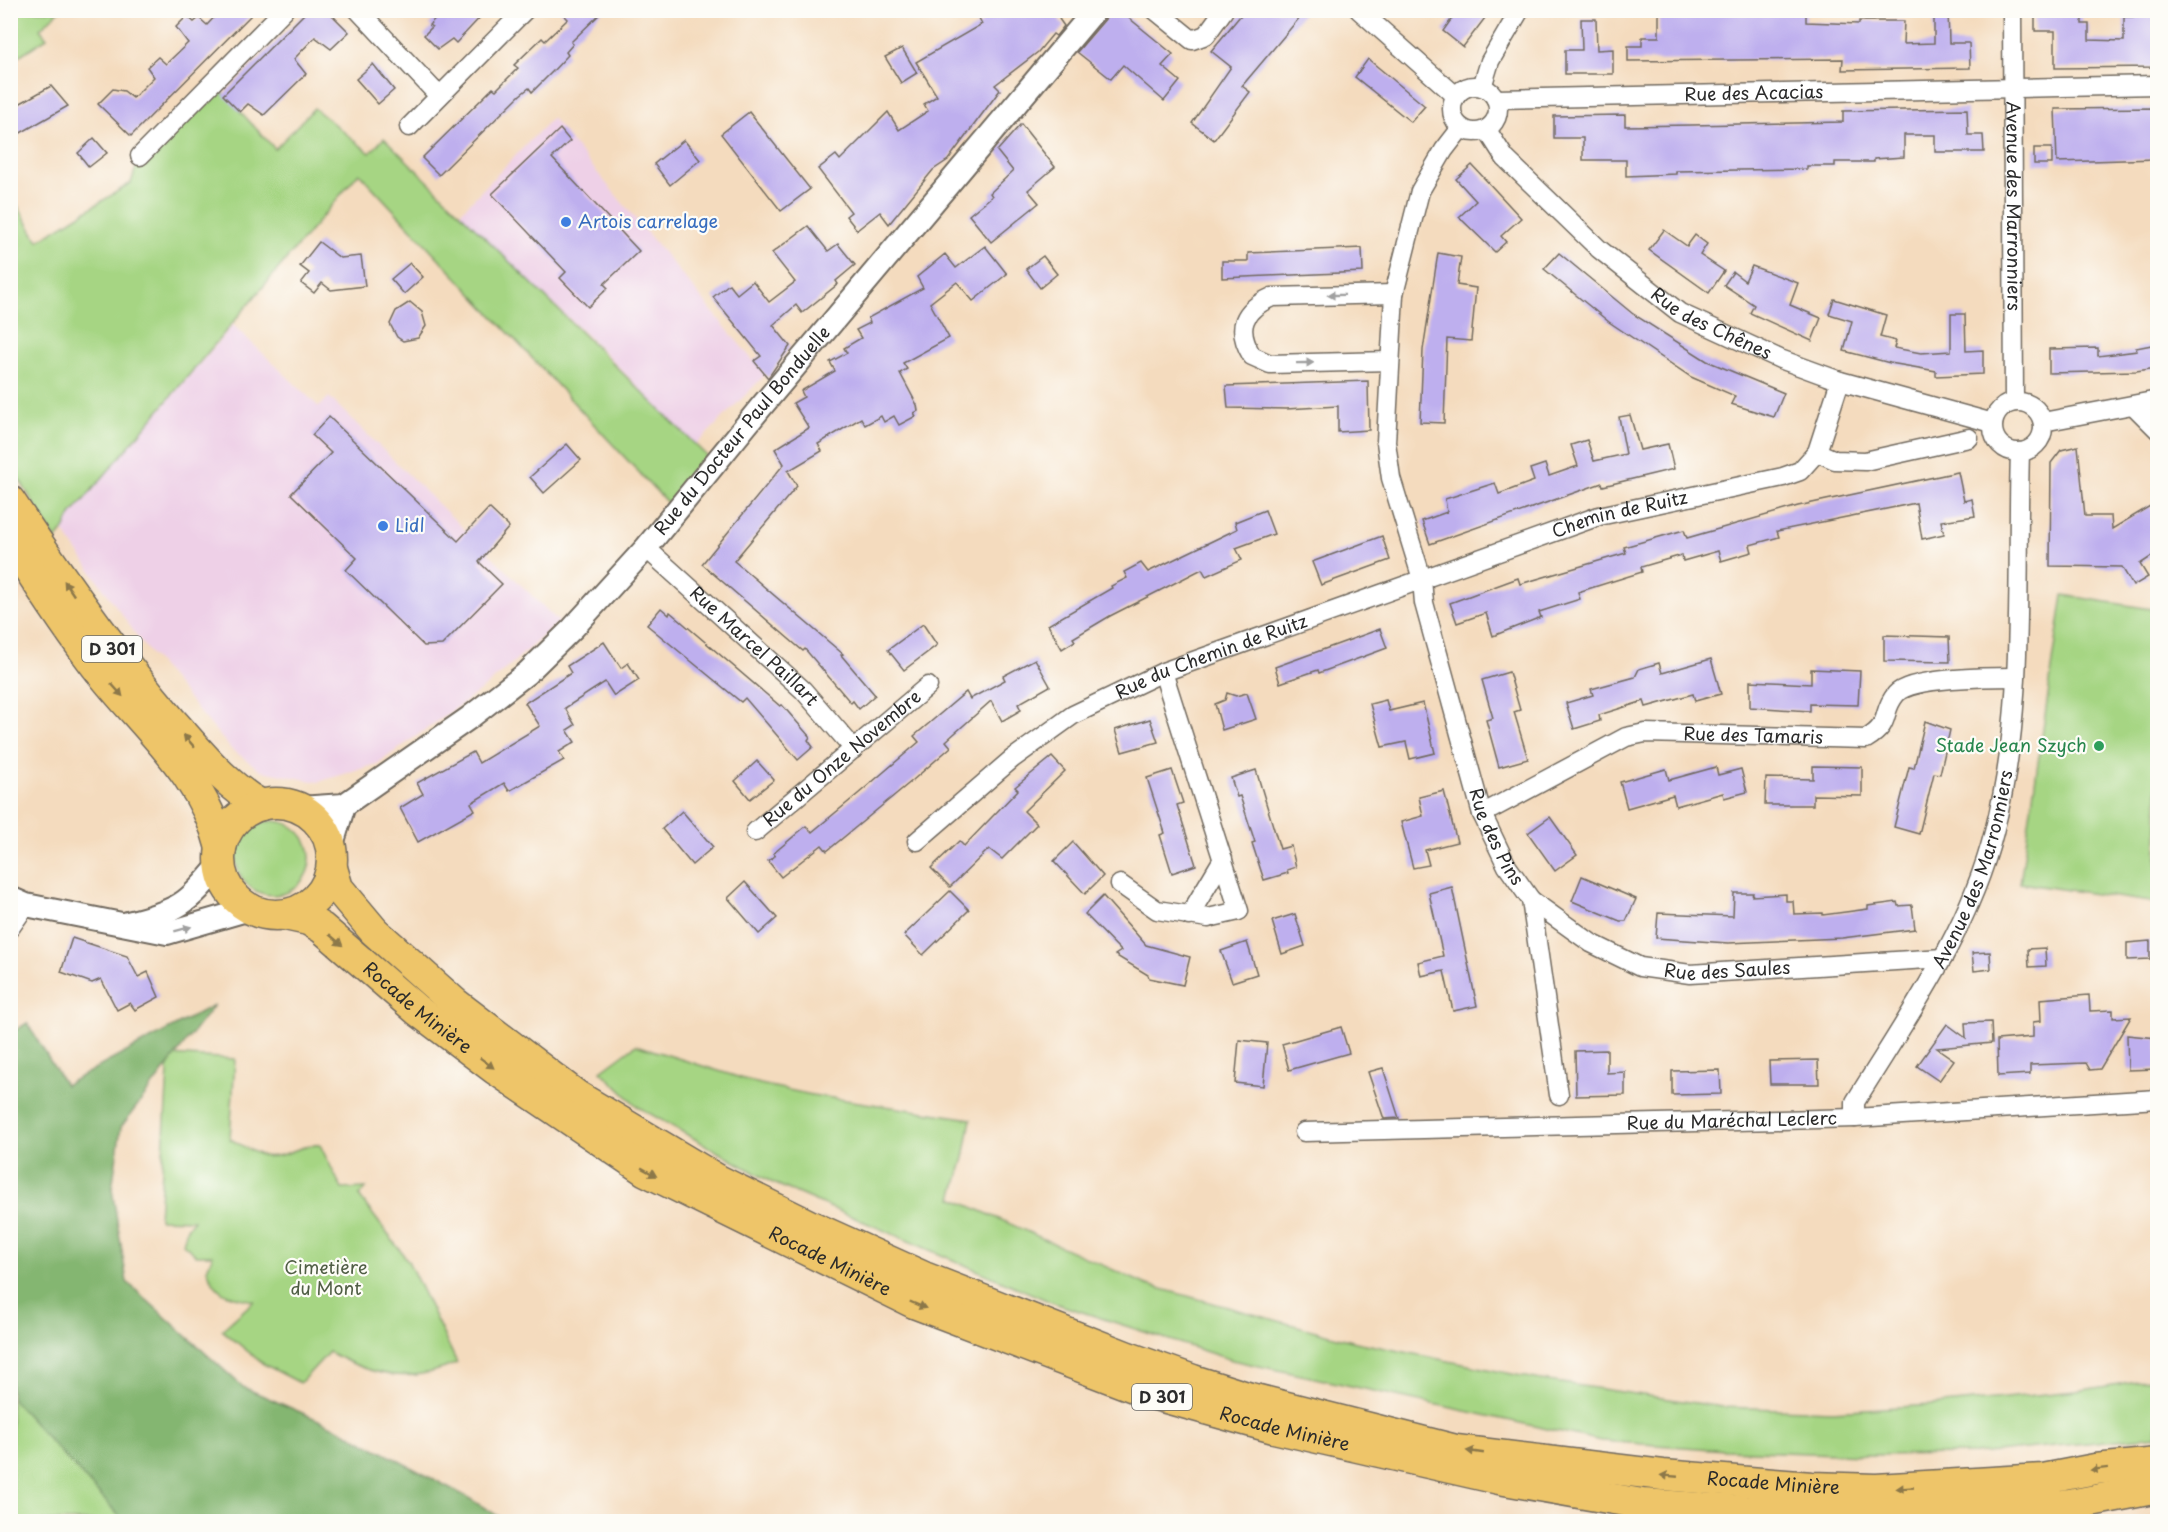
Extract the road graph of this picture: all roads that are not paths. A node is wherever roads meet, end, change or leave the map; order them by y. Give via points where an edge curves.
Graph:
1 (284, 10) edge
2 (358, 10) edge
3 (525, 10) edge
4 (1095, 10) edge
5 (1155, 10) edge
6 (1224, 10) edge
7 (1359, 10) edge
8 (1520, 10) edge
9 (2012, 10) edge
10 (2157, 85) edge
11 (1482, 87) junction
12 (2013, 88) junction
13 (439, 96) junction
14 (1456, 96) junction
15 (1496, 99) junction
16 (409, 127) dead end
17 (1461, 128) junction
18 (1487, 130) junction
19 (140, 156) dead end
20 (1394, 294) junction
21 (1390, 361) junction
22 (1840, 381) junction
23 (2157, 400) edge
24 (2014, 402) junction
25 (2134, 406) junction
26 (2043, 422) junction
27 (1994, 423) junction
28 (2157, 430) edge
29 (1969, 438) dead end
30 (1817, 452) junction
31 (2020, 452) junction
32 (10, 501) edge
33 (10, 539) edge
34 (646, 548) junction
35 (1422, 579) junction
36 (1163, 672) junction
37 (2015, 677) junction
38 (928, 686) dead end
39 (854, 749) junction
40 (261, 805) junction
41 (344, 805) junction
42 (300, 808) junction
43 (1482, 814) junction
44 (755, 832) dead end
45 (917, 841) dead end
46 (220, 856) junction
47 (332, 858) junction
48 (1224, 859) junction
49 (1120, 884) dead end
50 (1531, 900) junction
51 (18, 901) edge
52 (250, 909) junction
53 (285, 915) junction
54 (1190, 916) junction
55 (127, 924) junction
56 (10, 928) edge
57 (1943, 958) junction
58 (1559, 1095) dead end
59 (2157, 1099) edge
60 (1855, 1118) junction
61 (1304, 1132) dead end
62 (2157, 1463) edge
63 (2157, 1488) edge

1 - 19 street
2 - 13 street
3 - 13 street
4 - 34 street, Rue du Docteur Paul Bonduelle
5 - 6 street via 1192,40 1206,35
7 - 14 street
8 - 11 street via 1490,62
9 - 12 street, Avenue des Marronniers
10 - 12 street, Rue des Acacias
11 - 14 street via 1467,87
11 - 15 street
12 - 15 street, Rue des Acacias
12 - 24 street, Avenue des Marronniers
13 - 16 street
14 - 17 street via 1452,113
15 - 18 street via 1498,116
17 - 18 street via 1474,133
17 - 20 street, Rue des Pins via 1420,191
18 - 22 street, Rue des Chênes via 1505,158 1599,249 1680,313 1780,359
20 - 21 street, Rue des Pins
20 -> 21 street via 1272,297 1254,305 1242,334 1252,356 1270,364
21 - 35 street, Rue des Pins via 1386,442 1391,478
22 - 27 street, Rue des Chênes
22 - 30 street, Chemin de Ruitz
23 - 25 street
24 - 26 street via 2031,406
24 - 27 street via 2001,409
25 - 26 street
25 - 28 street
26 - 31 street via 2038,443
27 - 31 street via 2000,445
29 - 30 street via 1864,461 1835,460
30 - 35 street, Chemin de Ruitz via 1800,471 1783,477 1599,516
31 - 37 street, Avenue des Marronniers
40 -> 32 highway, D 301 via 229,783 206,760 111,647
33 -> 46 highway, D 301 via 93,663 179,763 215,825
34 - 39 street, Rue Marcel Paillart via 803,690
34 - 41 street, Rue du Docteur Paul Bonduelle via 526,673
35 - 36 street, Rue du Chemin de Ruitz
35 - 43 street, Rue des Pins via 1424,603
36 - 45 street, Rue du Chemin de Ruitz via 1073,715 1012,759
36 - 48 street
37 - 43 street, Rue des Tamaris via 1912,685 1897,692 1886,721 1866,739 1645,733 1626,737
37 - 57 street, Avenue des Marronniers via 2010,753 1994,833 1972,895
38 - 39 street, Rue du Onze Novembre
39 - 44 street, Rue du Onze Novembre
40 - 42 highway via 280,803
40 - 46 highway via 234,821
41 - 42 street
41 - 47 street
42 - 47 highway via 320,824
43 - 50 street, Rue des Pins via 1507,866
46 - 52 highway via 226,885
46 - 55 street via 195,895 179,907
47 - 53 highway via 322,894 302,909
62 -> 47 highway, Rocade Minière / D 301 via 2043,1479 1876,1490 1663,1475 1456,1450 1193,1380 903,1268 718,1180 617,1120 568,1090 440,989 374,931 338,888
48 - 54 street
48 - 54 street via 1239,911 1208,918
49 - 54 street via 1157,910
50 - 57 street, Rue des Saules via 1591,943 1640,967 1690,974
50 - 58 street, Rue des Pins
51 - 55 street
51 - 56 street
52 - 53 highway via 267,915
55 -> 52 street via 167,933
53 -> 63 highway, Rocade Minière / D 301 via 322,928 417,1010 495,1069 646,1171 914,1303 1152,1394 1274,1428 1499,1479 1642,1504 1776,1512 1941,1513 2070,1505
57 - 60 street, Avenue des Marronniers via 1855,1102
59 - 60 street, Rue du Maréchal Leclerc
60 - 61 street, Rue du Maréchal Leclerc

